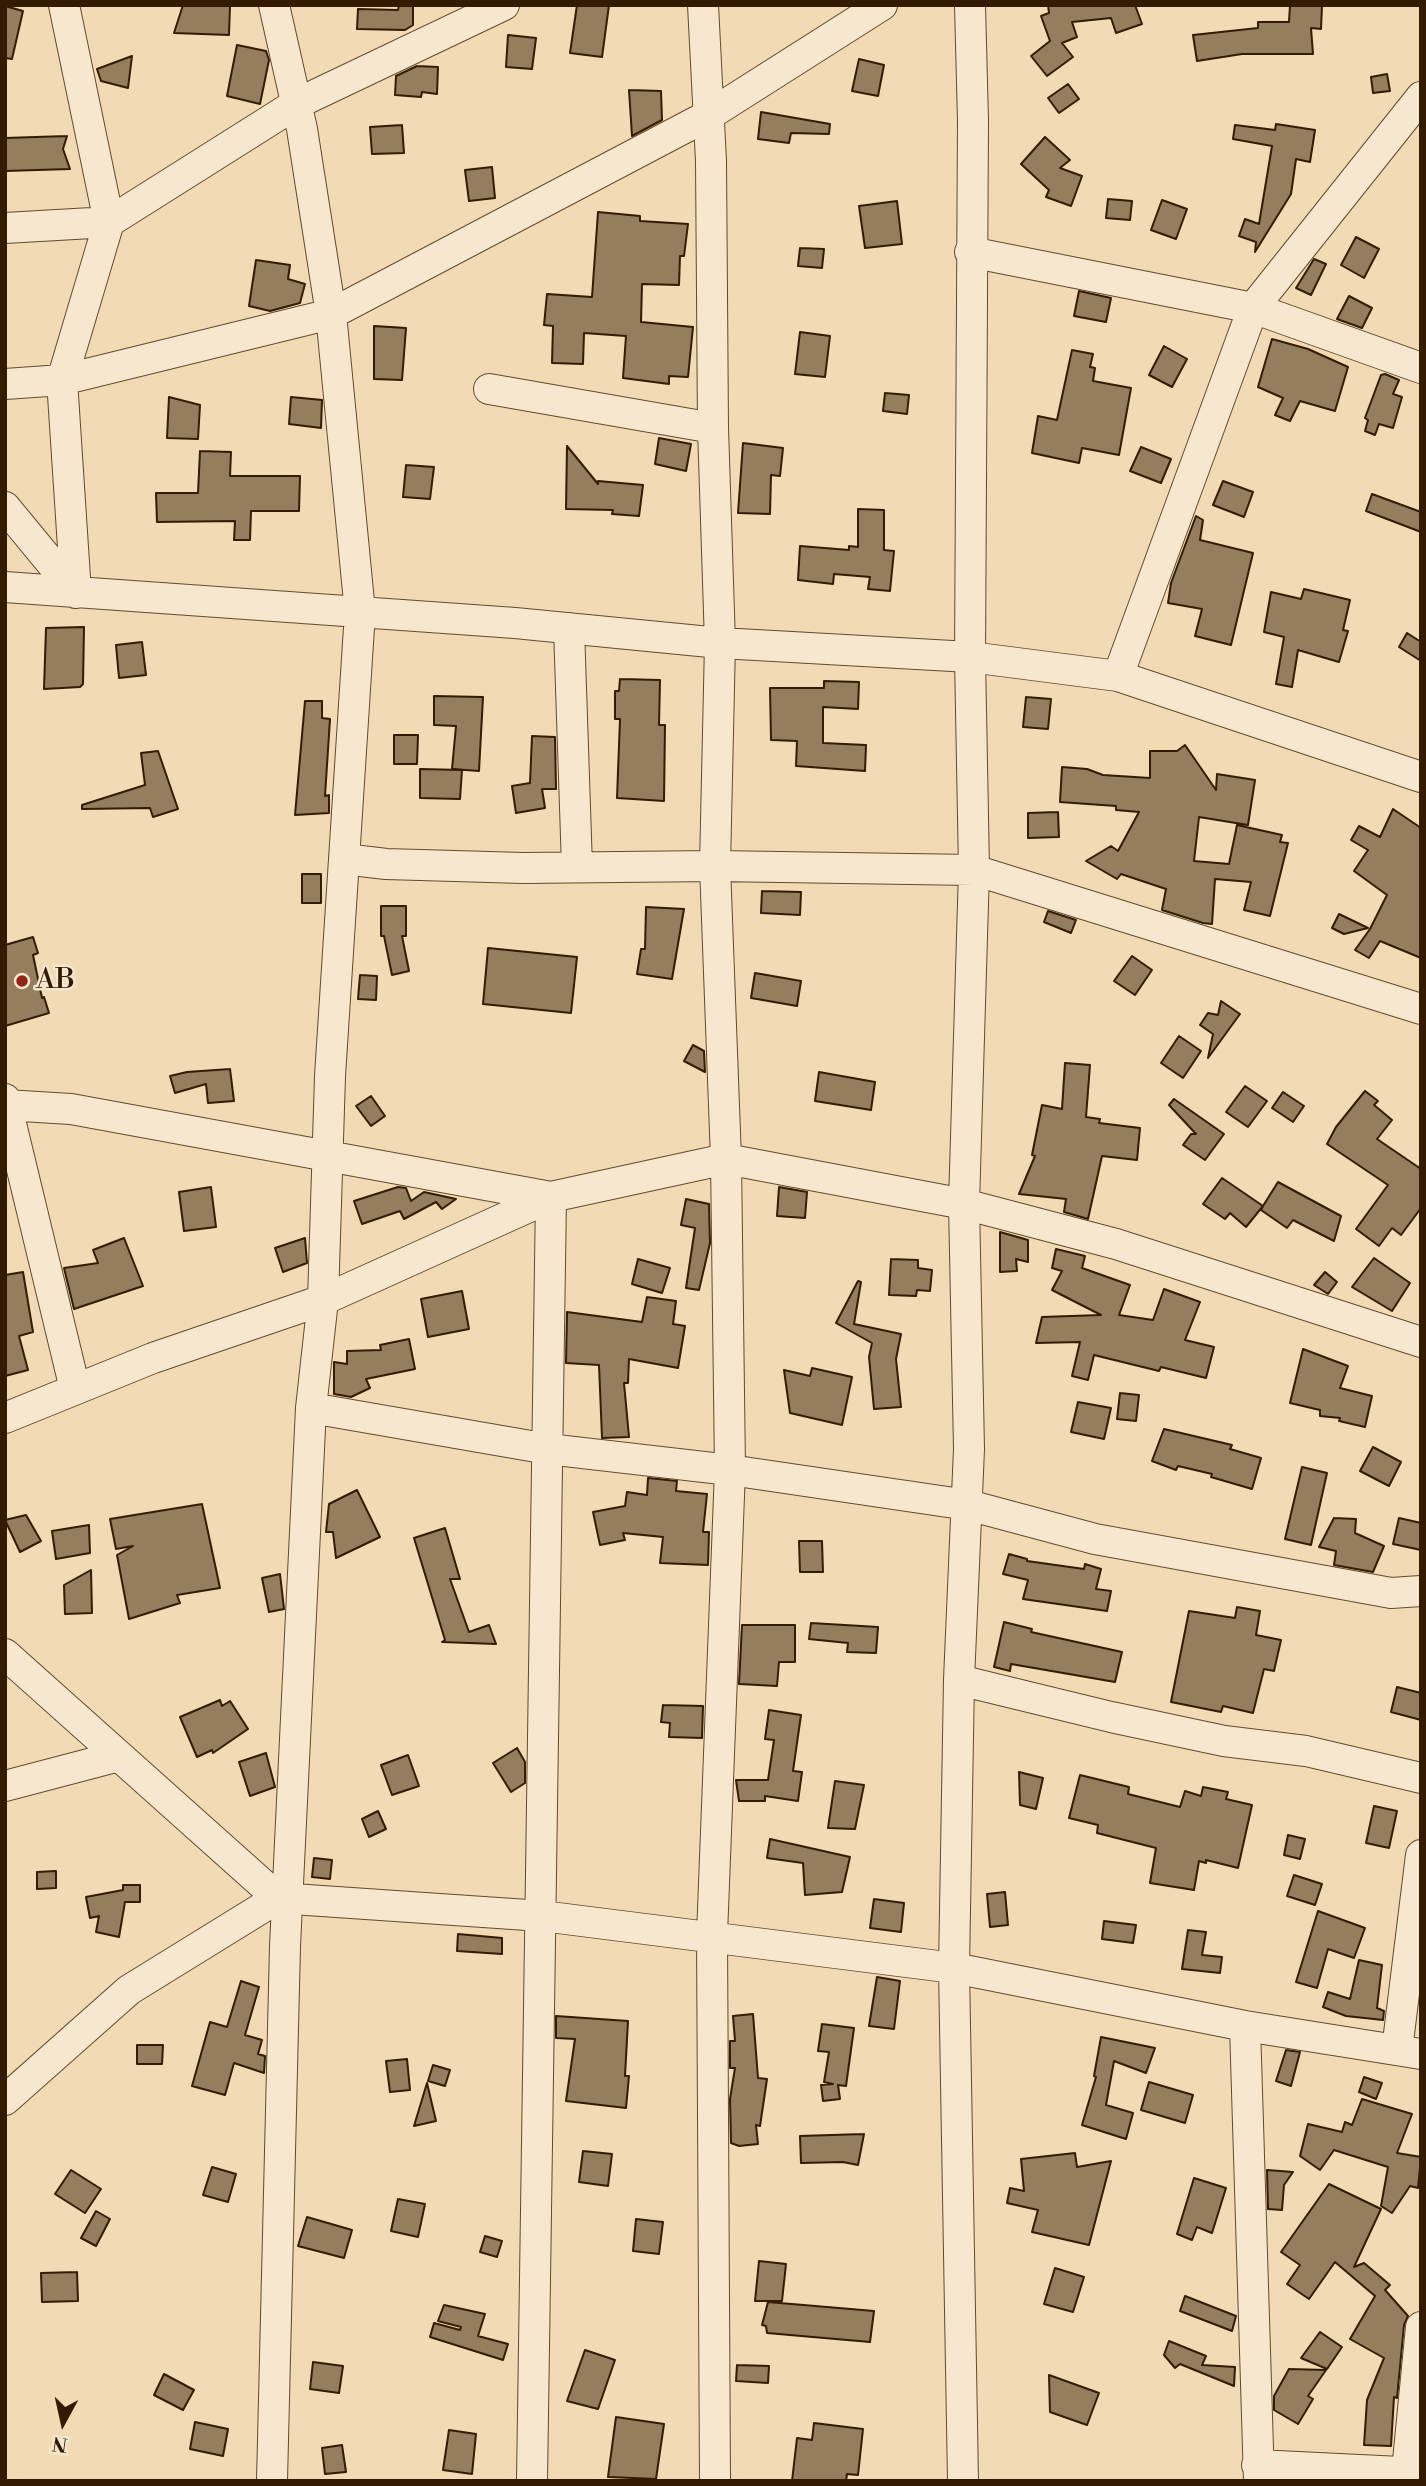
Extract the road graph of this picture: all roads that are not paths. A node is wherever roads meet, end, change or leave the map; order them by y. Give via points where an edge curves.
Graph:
1 (64, 5) edge
2 (274, 5) edge
3 (504, 5) edge
4 (703, 5) edge
5 (882, 5) edge
6 (970, 5) edge
7 (1421, 97) edge
8 (296, 104) junction
9 (709, 116) junction
10 (109, 222) junction
11 (5, 228) edge
12 (970, 252) junction
13 (1252, 308) junction
14 (331, 314) junction
15 (1421, 368) edge
16 (62, 380) junction
17 (5, 384) edge
18 (489, 390) dead end
19 (713, 428) junction
20 (5, 507) edge
21 (5, 587) edge
22 (76, 593) junction
23 (360, 612) junction
24 (569, 628) junction
25 (720, 643) junction
26 (970, 657) junction
27 (1118, 676) junction
28 (1421, 777) edge
29 (344, 859) junction
30 (715, 866) junction
31 (577, 867) junction
32 (974, 870) junction
33 (1421, 1009) edge
34 (6, 1103) edge
35 (327, 1156) junction
36 (726, 1159) junction
37 (551, 1197) junction
38 (964, 1204) junction
39 (323, 1300) junction
40 (1418, 1335) edge
41 (75, 1390) junction
42 (311, 1408) junction
43 (5, 1418) edge
44 (548, 1449) junction
45 (730, 1470) junction
46 (968, 1505) junction
47 (1421, 1591) edge
48 (5, 1654) edge
49 (959, 1680) junction
50 (119, 1756) junction
51 (1421, 1778) edge
52 (5, 1786) edge
53 (1421, 1855) edge
54 (283, 1898) junction
55 (542, 1916) junction
56 (712, 1935) junction
57 (954, 1968) junction
58 (1245, 2026) junction
59 (1409, 2052) edge
60 (5, 2100) edge
61 (1421, 2327) edge
62 (1414, 2472) edge
63 (1258, 2473) edge
64 (272, 2481) edge
65 (532, 2481) edge
66 (715, 2481) edge
67 (963, 2481) edge

1 - 10 street
2 - 8 street
3 - 8 street
4 - 9 street
5 - 9 street
6 - 12 street
7 - 13 street
8 - 10 street
8 - 14 street
9 - 14 street
9 - 19 street
10 - 11 street
10 - 16 street
12 - 13 street
12 - 26 street
13 - 15 street
13 - 27 street
14 - 16 street
14 - 23 street
16 - 17 street
16 - 22 street
18 - 19 street
19 - 25 street
20 - 22 street
21 - 22 street
22 - 23 street
23 - 24 street
23 - 29 street
24 - 25 street
24 - 31 street
25 - 26 street
25 - 30 street
26 - 27 street
26 - 32 street
27 - 28 street
29 - 31 street via 386,864
29 - 35 street
30 - 31 street
30 - 32 street
30 - 36 street
32 - 33 street
32 - 38 street
34 - 35 street via 71,1109
34 - 41 street
35 - 37 street
35 - 39 street
36 - 37 street
36 - 38 street
36 - 45 street
37 - 39 street
37 - 44 street
38 - 40 street via 1116,1244
38 - 46 street
39 - 41 street
39 - 42 street
41 - 43 street
42 - 44 street
42 - 54 street
44 - 45 street
44 - 55 street
45 - 46 street
45 - 56 street
46 - 47 street via 1094,1539 1391,1593
46 - 49 street
48 - 50 street
49 - 51 street via 1224,1741 1306,1751
49 - 57 street
50 - 52 street
50 - 54 street
53 - 59 street
54 - 55 street
54 - 60 street via 129,1990
54 - 64 street
55 - 56 street
55 - 65 street
56 - 57 street
56 - 66 street
57 - 58 street
57 - 67 street
58 - 59 street
58 - 63 street
61 - 62 street
62 - 63 street

